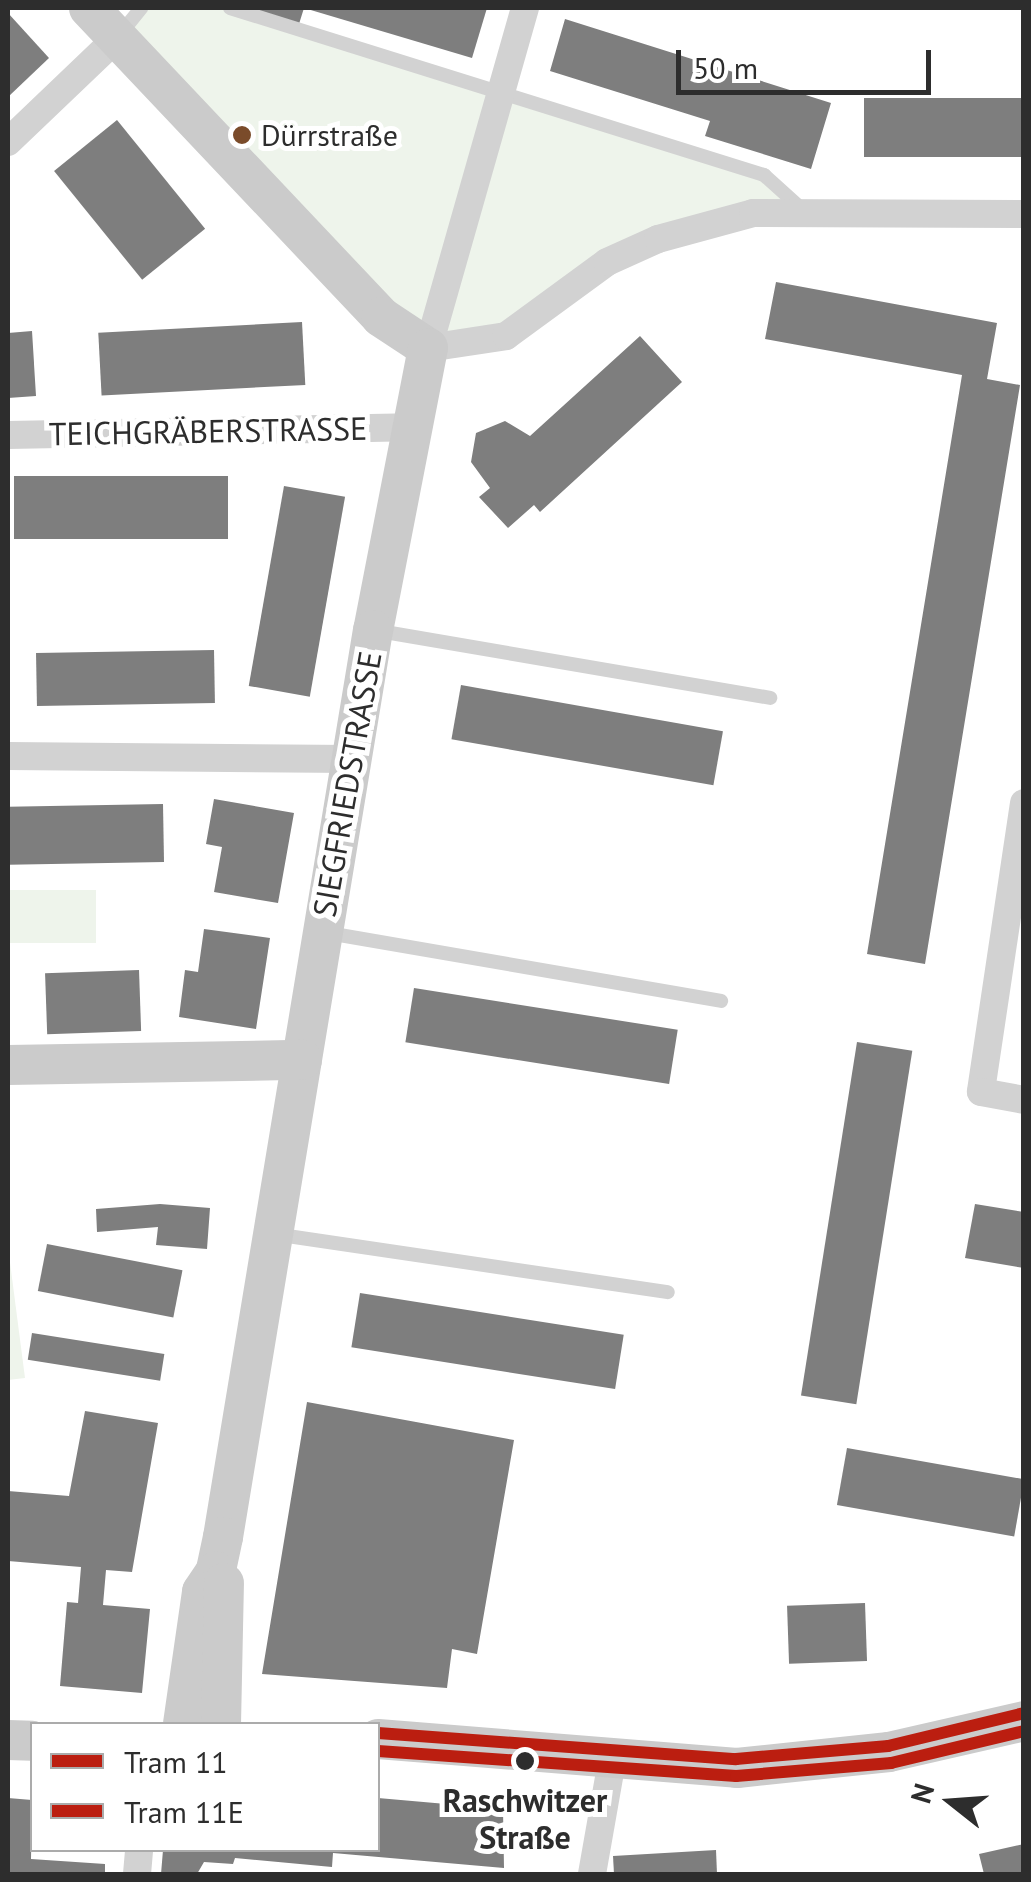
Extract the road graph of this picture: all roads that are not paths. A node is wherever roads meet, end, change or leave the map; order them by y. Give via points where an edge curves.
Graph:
1 (89, 8) edge
2 (230, 8) edge
3 (525, 8) edge
4 (129, 23) edge
5 (499, 96) junction
6 (8, 142) edge
7 (806, 212) junction
8 (1024, 214) edge
9 (428, 348) junction
10 (409, 427) junction
11 (8, 436) edge
12 (373, 630) junction
13 (770, 698) dead end
14 (8, 756) edge
15 (352, 758) junction
16 (1024, 803) edge
17 (322, 932) junction
18 (721, 1001) dead end
19 (302, 1060) junction
20 (8, 1065) edge
21 (1024, 1100) edge
22 (273, 1234) junction
23 (668, 1292) dead end
24 (216, 1571) junction
25 (1024, 1721) edge
26 (182, 1722) edge
27 (221, 1722) edge
28 (380, 1739) edge
29 (612, 1761) junction
30 (592, 1874) edge

1 - 4 main road
2 - 5 lane
3 - 5 street, SIEGFRIEDSTRASSE
4 - 6 street
4 - 9 main road via 380,318
5 - 7 lane via 764,175
5 - 9 street, SIEGFRIEDSTRASSE
7 - 8 street
7 - 9 street via 753,214 658,238 568,286 506,336
9 - 10 main road, SIEGFRIEDSTRASSE
10 - 11 street, TEICHGRÄBERSTRASSE
10 - 12 main road, SIEGFRIEDSTRASSE
12 - 13 lane
12 - 15 main road, SIEGFRIEDSTRASSE
14 - 15 street
15 - 17 main road, SIEGFRIEDSTRASSE
16 - 21 street via 981,1092
17 - 18 lane
17 - 19 main road, SIEGFRIEDSTRASSE
19 - 20 main road
19 - 22 main road, SIEGFRIEDSTRASSE
22 - 23 lane
22 - 24 main road, SIEGFRIEDSTRASSE
24 - 26 main road, SIEGFRIEDSTRASSE via 202,1592
24 - 27 main road, SIEGFRIEDSTRASSE via 225,1593
25 - 29 main road via 825,1762 706,1768
28 - 29 main road
29 - 30 street

